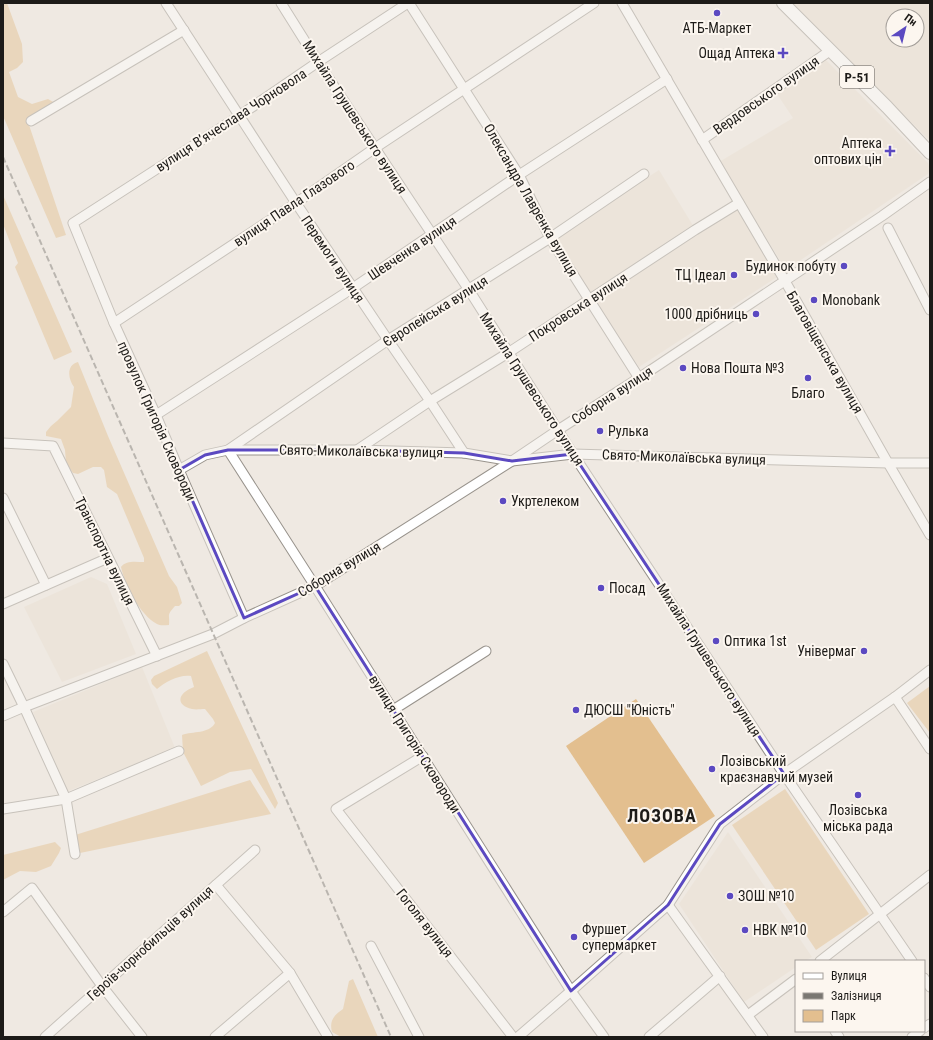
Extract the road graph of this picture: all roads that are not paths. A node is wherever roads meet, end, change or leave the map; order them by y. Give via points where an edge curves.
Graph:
1 (166, 3) edge
2 (281, 3) edge
3 (408, 3) edge
4 (594, 3) edge
5 (622, 3) edge
6 (783, 3) edge
7 (184, 30) junction
8 (830, 50) junction
9 (318, 62) junction
10 (667, 79) junction
11 (464, 89) junction
12 (239, 116) junction
13 (31, 121) dead end
14 (702, 140) junction
15 (375, 148) junction
16 (930, 153) edge
17 (644, 174) dead end
18 (519, 175) junction
19 (930, 182) edge
20 (296, 203) junction
21 (739, 203) junction
22 (73, 223) joint
23 (888, 228) dead end
24 (431, 235) junction
25 (550, 238) junction
26 (785, 281) junction
27 (353, 288) junction
28 (469, 290) junction
29 (589, 300) junction
30 (930, 310) edge
31 (114, 323) junction
32 (388, 340) junction
33 (508, 353) junction
34 (639, 378) junction
35 (430, 401) junction
36 (156, 415) junction
37 (558, 430) junction
38 (3, 443) edge
39 (228, 450) junction
40 (357, 450) junction
41 (464, 453) junction
42 (573, 454) junction
43 (512, 461) junction
44 (888, 463) junction
45 (930, 463) edge
46 (179, 470) junction
47 (3, 498) edge
48 (930, 535) edge
49 (108, 558) junction
50 (46, 585) junction
51 (316, 586) junction
52 (3, 604) edge
53 (244, 618) junction
54 (486, 651) dead end
55 (157, 656) junction
56 (3, 664) edge
57 (930, 670) edge
58 (896, 697) junction
59 (24, 707) junction
60 (393, 710) junction
61 (3, 716) edge
62 (930, 749) edge
63 (179, 751) dead end
64 (423, 756) junction
65 (784, 774) junction
66 (66, 799) junction
67 (3, 809) edge
68 (255, 850) dead end
69 (74, 854) dead end
70 (930, 875) edge
71 (216, 885) junction
72 (668, 905) junction
73 (3, 912) edge
74 (880, 914) junction
75 (371, 946) dead end
76 (821, 960) edge
77 (911, 960) edge
78 (290, 973) junction
79 (720, 976) junction
80 (795, 980) edge
81 (102, 986) junction
82 (571, 991) junction
83 (748, 1015) junction
84 (45, 1037) edge
85 (142, 1037) edge
86 (215, 1037) edge
87 (328, 1037) edge
88 (419, 1037) edge
89 (513, 1037) edge
90 (518, 1037) edge
91 (604, 1037) edge
92 (649, 1037) edge
93 (763, 1037) edge

1 - 7 street, Перемоги вулиця
2 - 9 street, Михайла Грушевського вулиця
3 - 9 street, вулиця В’ячеслава Чорновола
3 - 11 street, Олександра Лавренка вулиця
4 - 11 street, вулиця Павла Глазового
5 - 10 street, Благовіщенська вулиця
6 - 8 main road, Р-51
7 - 12 street, Перемоги вулиця
7 - 13 street
8 - 14 street, Вердовського вулиця
8 - 16 main road, Р-51
9 - 12 street, вулиця В’ячеслава Чорновола
9 - 15 street, Михайла Грушевського вулиця
10 - 14 street, Благовіщенська вулиця
10 - 18 street, Шевченка вулиця
11 - 15 street, вулиця Павла Глазового
11 - 18 street, Олександра Лавренка вулиця
12 - 20 street, Перемоги вулиця
12 - 22 street, вулиця В’ячеслава Чорновола
14 - 21 street, Благовіщенська вулиця
15 - 20 street, вулиця Павла Глазового
15 - 24 street, Михайла Грушевського вулиця
17 - 25 street, Європейська вулиця
18 - 24 street, Шевченка вулиця
18 - 25 street, Олександра Лавренка вулиця
19 - 26 street, Соборна вулиця
20 - 27 street, Перемоги вулиця
20 - 31 street, вулиця Павла Глазового
21 - 26 street, Благовіщенська вулиця
21 - 29 street, Покровська вулиця
22 - 31 street, провулок Григорія Сковороди
23 - 30 street
24 - 27 street, Шевченка вулиця
24 - 28 street, Михайла Грушевського вулиця
25 - 28 street, Європейська вулиця
25 - 29 street, Олександра Лавренка вулиця
26 - 34 street, Соборна вулиця
26 - 44 street, Благовіщенська вулиця
27 - 32 street, Перемоги вулиця
27 - 36 street, Шевченка вулиця
28 - 32 street, Європейська вулиця
28 - 33 street, Михайла Грушевського вулиця
29 - 33 street, Покровська вулиця
29 - 34 street, Олександра Лавренка вулиця
31 - 36 street, провулок Григорія Сковороди
32 - 35 street, Перемоги вулиця
32 - 39 street, Європейська вулиця
33 - 35 street, Покровська вулиця
33 - 37 street, Михайла Грушевського вулиця
34 - 37 street, Соборна вулиця
35 - 40 street, Покровська вулиця
35 - 41 street, Перемоги вулиця
36 - 46 street, провулок Григорія Сковороди
37 - 42 street, Михайла Грушевського вулиця
37 - 43 street, Соборна вулиця
38 - 49 street, Транспортна вулиця via 53,446
39 - 40 street, Свято-Миколаївська вулиця
39 - 46 street, Свято-Миколаївська вулиця via 205,455
39 - 51 street, вулиця Григорія Сковороди
40 - 41 street, Свято-Миколаївська вулиця
41 - 43 street, Свято-Миколаївська вулиця
42 - 43 street, Свято-Миколаївська вулиця
42 - 44 street, Свято-Миколаївська вулиця
42 - 65 street, Михайла Грушевського вулиця
43 - 51 street, Соборна вулиця
44 - 45 street, Свято-Миколаївська вулиця
44 - 48 street, Благовіщенська вулиця
46 - 53 street, провулок Григорія Сковороди
47 - 50 street
49 - 50 street
49 - 55 street, Транспортна вулиця
50 - 52 street
51 - 53 street, Соборна вулиця
51 - 60 street, вулиця Григорія Сковороди
53 - 55 street, Соборна вулиця via 213,634
54 - 60 street
55 - 59 street, Соборна вулиця
56 - 59 street
57 - 58 street
58 - 62 street
58 - 65 street
59 - 61 street, Соборна вулиця
59 - 66 street
60 - 64 street, вулиця Григорія Сковороди
63 - 66 street
64 - 82 street, вулиця Григорія Сковороди
64 - 89 street, Гоголя вулиця via 336,809
65 - 72 street via 720,824
65 - 74 street, Михайла Грушевського вулиця
66 - 67 street
66 - 69 street
68 - 71 street, Героїв-чорнобильців вулиця
70 - 74 street
71 - 78 street
71 - 81 street, Героїв-чорнобильців вулиця
72 - 79 street
72 - 82 street
73 - 81 street via 32,888
74 - 76 street
74 - 77 street, Михайла Грушевського вулиця
75 - 88 street
78 - 86 street
78 - 87 street
79 - 83 street
79 - 92 street
80 - 83 street
81 - 84 street, Героїв-чорнобильців вулиця
81 - 85 street
82 - 90 street
82 - 91 street, вулиця Григорія Сковороди
83 - 93 street

